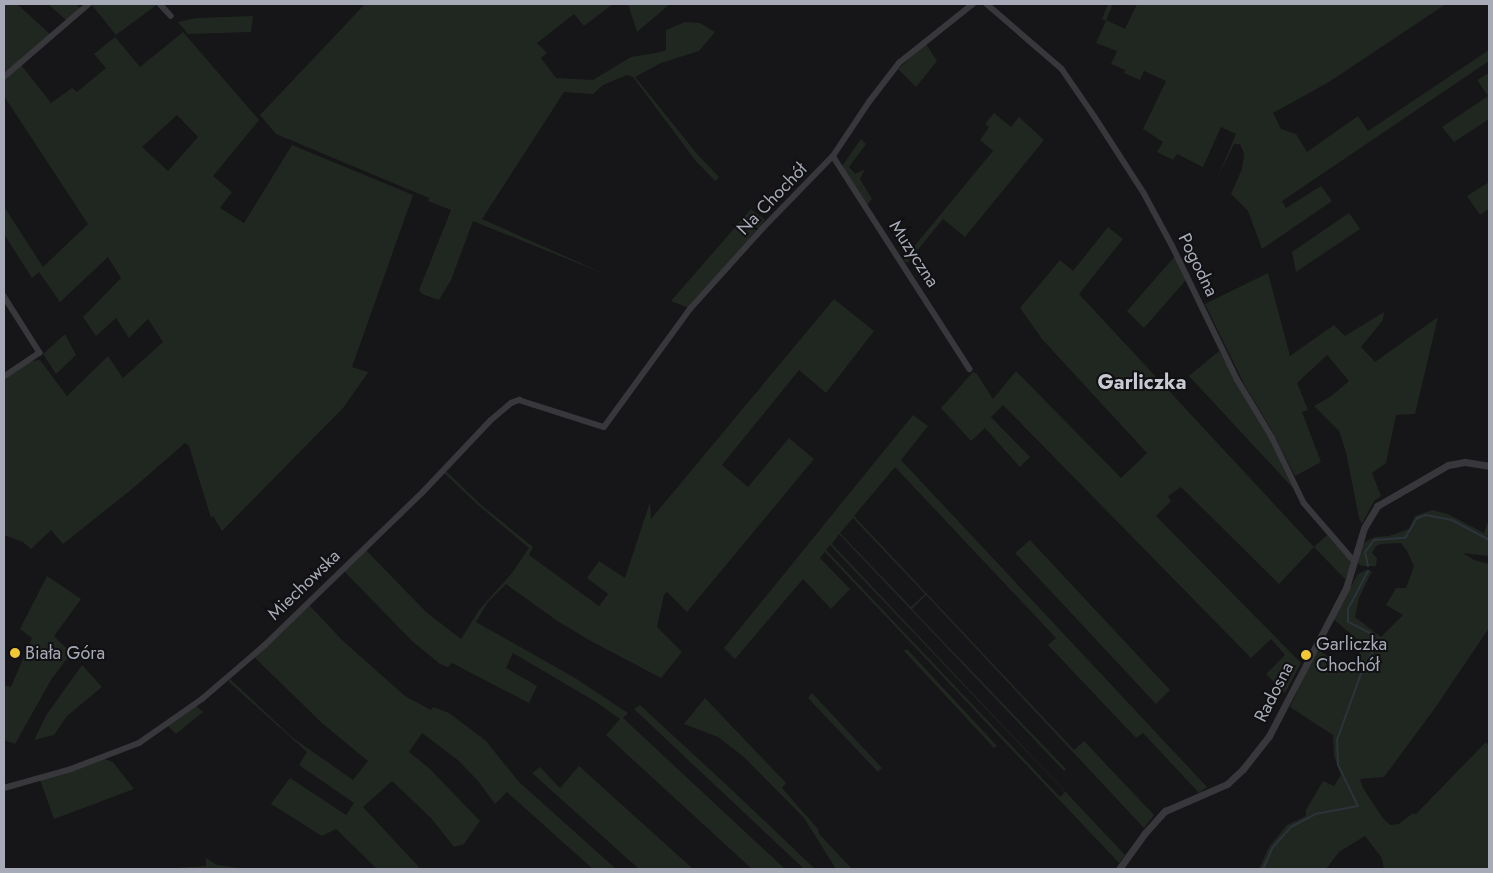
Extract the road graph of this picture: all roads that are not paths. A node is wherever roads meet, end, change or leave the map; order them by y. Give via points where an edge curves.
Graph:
1 (89, 4) edge
2 (160, 4) edge
3 (973, 4) edge
4 (987, 4) edge
5 (171, 16) dead end
6 (4, 76) edge
7 (833, 156) junction
8 (4, 296) edge
9 (970, 369) dead end
10 (4, 376) edge
11 (604, 427) joint
12 (1489, 466) edge
13 (1354, 561) junction
14 (4, 788) edge
15 (1119, 869) edge

1 - 6 street
2 - 5 street
3 - 7 street, Na Chochół via 899,64
4 - 13 street, Pogodna via 1062,69 1091,110 1144,193 1237,379 1272,437 1304,503
7 - 9 street, Muzyczna
7 - 11 street, Na Chochół via 690,309
8 - 10 street via 40,353
11 - 14 street, Miechowska via 519,400 511,403 265,645 202,699 139,743 71,769
12 - 13 street, Radosna via 1465,462 1448,465 1380,504 1369,517
13 - 15 street, Radosna via 1346,588 1260,748 1227,784 1165,811

